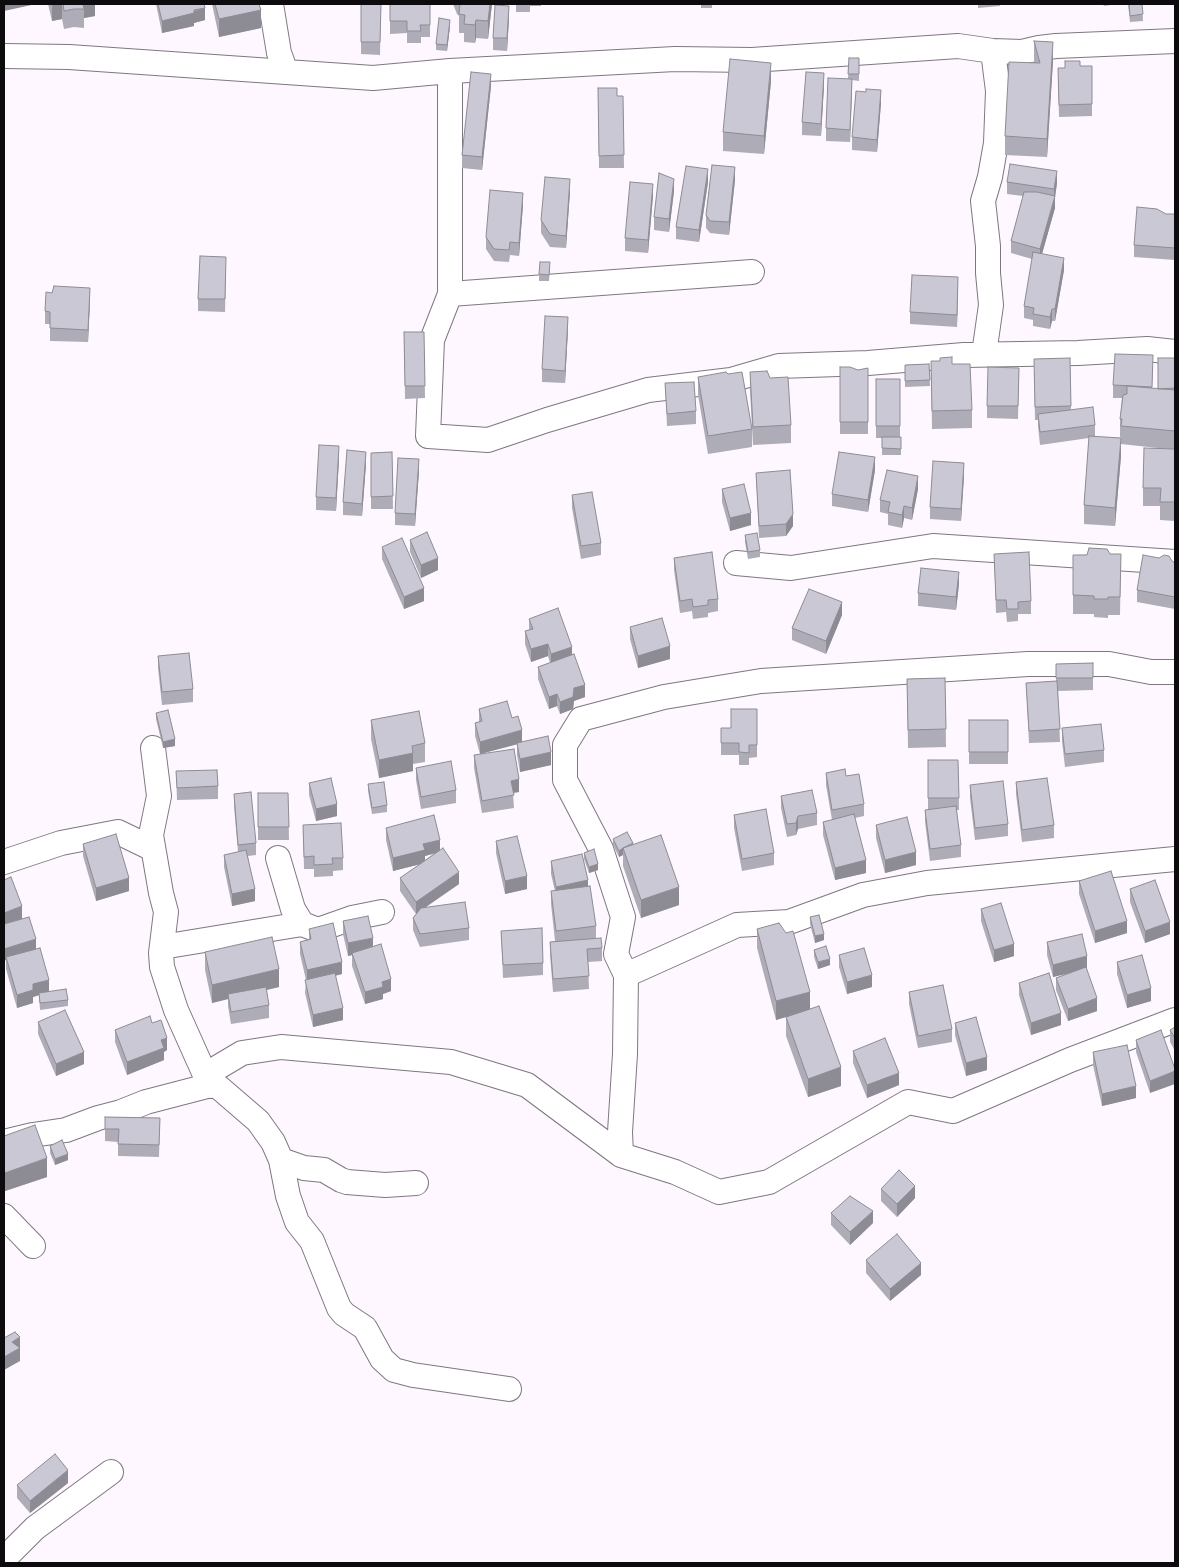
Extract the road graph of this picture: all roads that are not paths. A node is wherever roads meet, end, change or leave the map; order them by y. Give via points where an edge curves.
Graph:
1 (271, 4) edge
2 (1175, 41) edge
3 (992, 51) junction
4 (4, 56) edge
5 (450, 71) junction
6 (286, 72) junction
7 (752, 272) dead end
8 (450, 294) junction
9 (1175, 352) edge
10 (984, 354) junction
11 (1175, 562) edge
12 (736, 563) dead end
13 (1175, 672) edge
14 (153, 748) dead end
15 (153, 849) junction
16 (278, 858) dead end
17 (1175, 859) edge
18 (4, 862) edge
19 (382, 912) dead end
20 (302, 924) junction
21 (162, 946) junction
22 (626, 974) junction
23 (1175, 1020) edge
24 (208, 1080) junction
25 (4, 1142) edge
26 (621, 1155) junction
27 (281, 1160) junction
28 (416, 1182) dead end
29 (4, 1216) edge
30 (33, 1246) dead end
31 (509, 1389) dead end
32 (111, 1472) dead end
33 (4, 1558) edge

1 - 6 street
2 - 3 street via 1056,46 1022,52
3 - 5 street via 958,46 752,60 675,59
3 - 10 street via 998,91 996,143 983,201 991,305
4 - 6 street via 70,57
5 - 6 street via 373,78
5 - 8 street
7 - 8 street
8 - 10 street via 432,340 428,436 488,440 648,390 731,380 779,366
9 - 10 street via 1146,349
11 - 12 street via 933,546 791,568
13 - 22 street via 1151,672 1109,664 1028,664 761,681 664,697 581,719 565,745 566,780 601,849 623,917 616,954
14 - 15 street via 159,796 151,835
15 - 18 street via 118,832 61,843
15 - 21 street via 166,912
16 - 20 street
17 - 22 street via 927,883 862,894 789,922 736,925
19 - 20 street via 318,930
20 - 21 street
21 - 24 street via 162,966 176,1010
22 - 26 street
23 - 26 street via 1070,1060 953,1111 908,1102 769,1182 719,1192 675,1172
24 - 25 street via 66,1130
24 - 26 street via 242,1053 281,1047 450,1062 527,1085
24 - 27 street via 258,1121
27 - 28 street via 304,1168 324,1170 347,1182 385,1185
27 - 31 street via 297,1222 312,1241 339,1308 365,1328 382,1359 394,1370 412,1375
29 - 30 street
32 - 33 street via 35,1528

